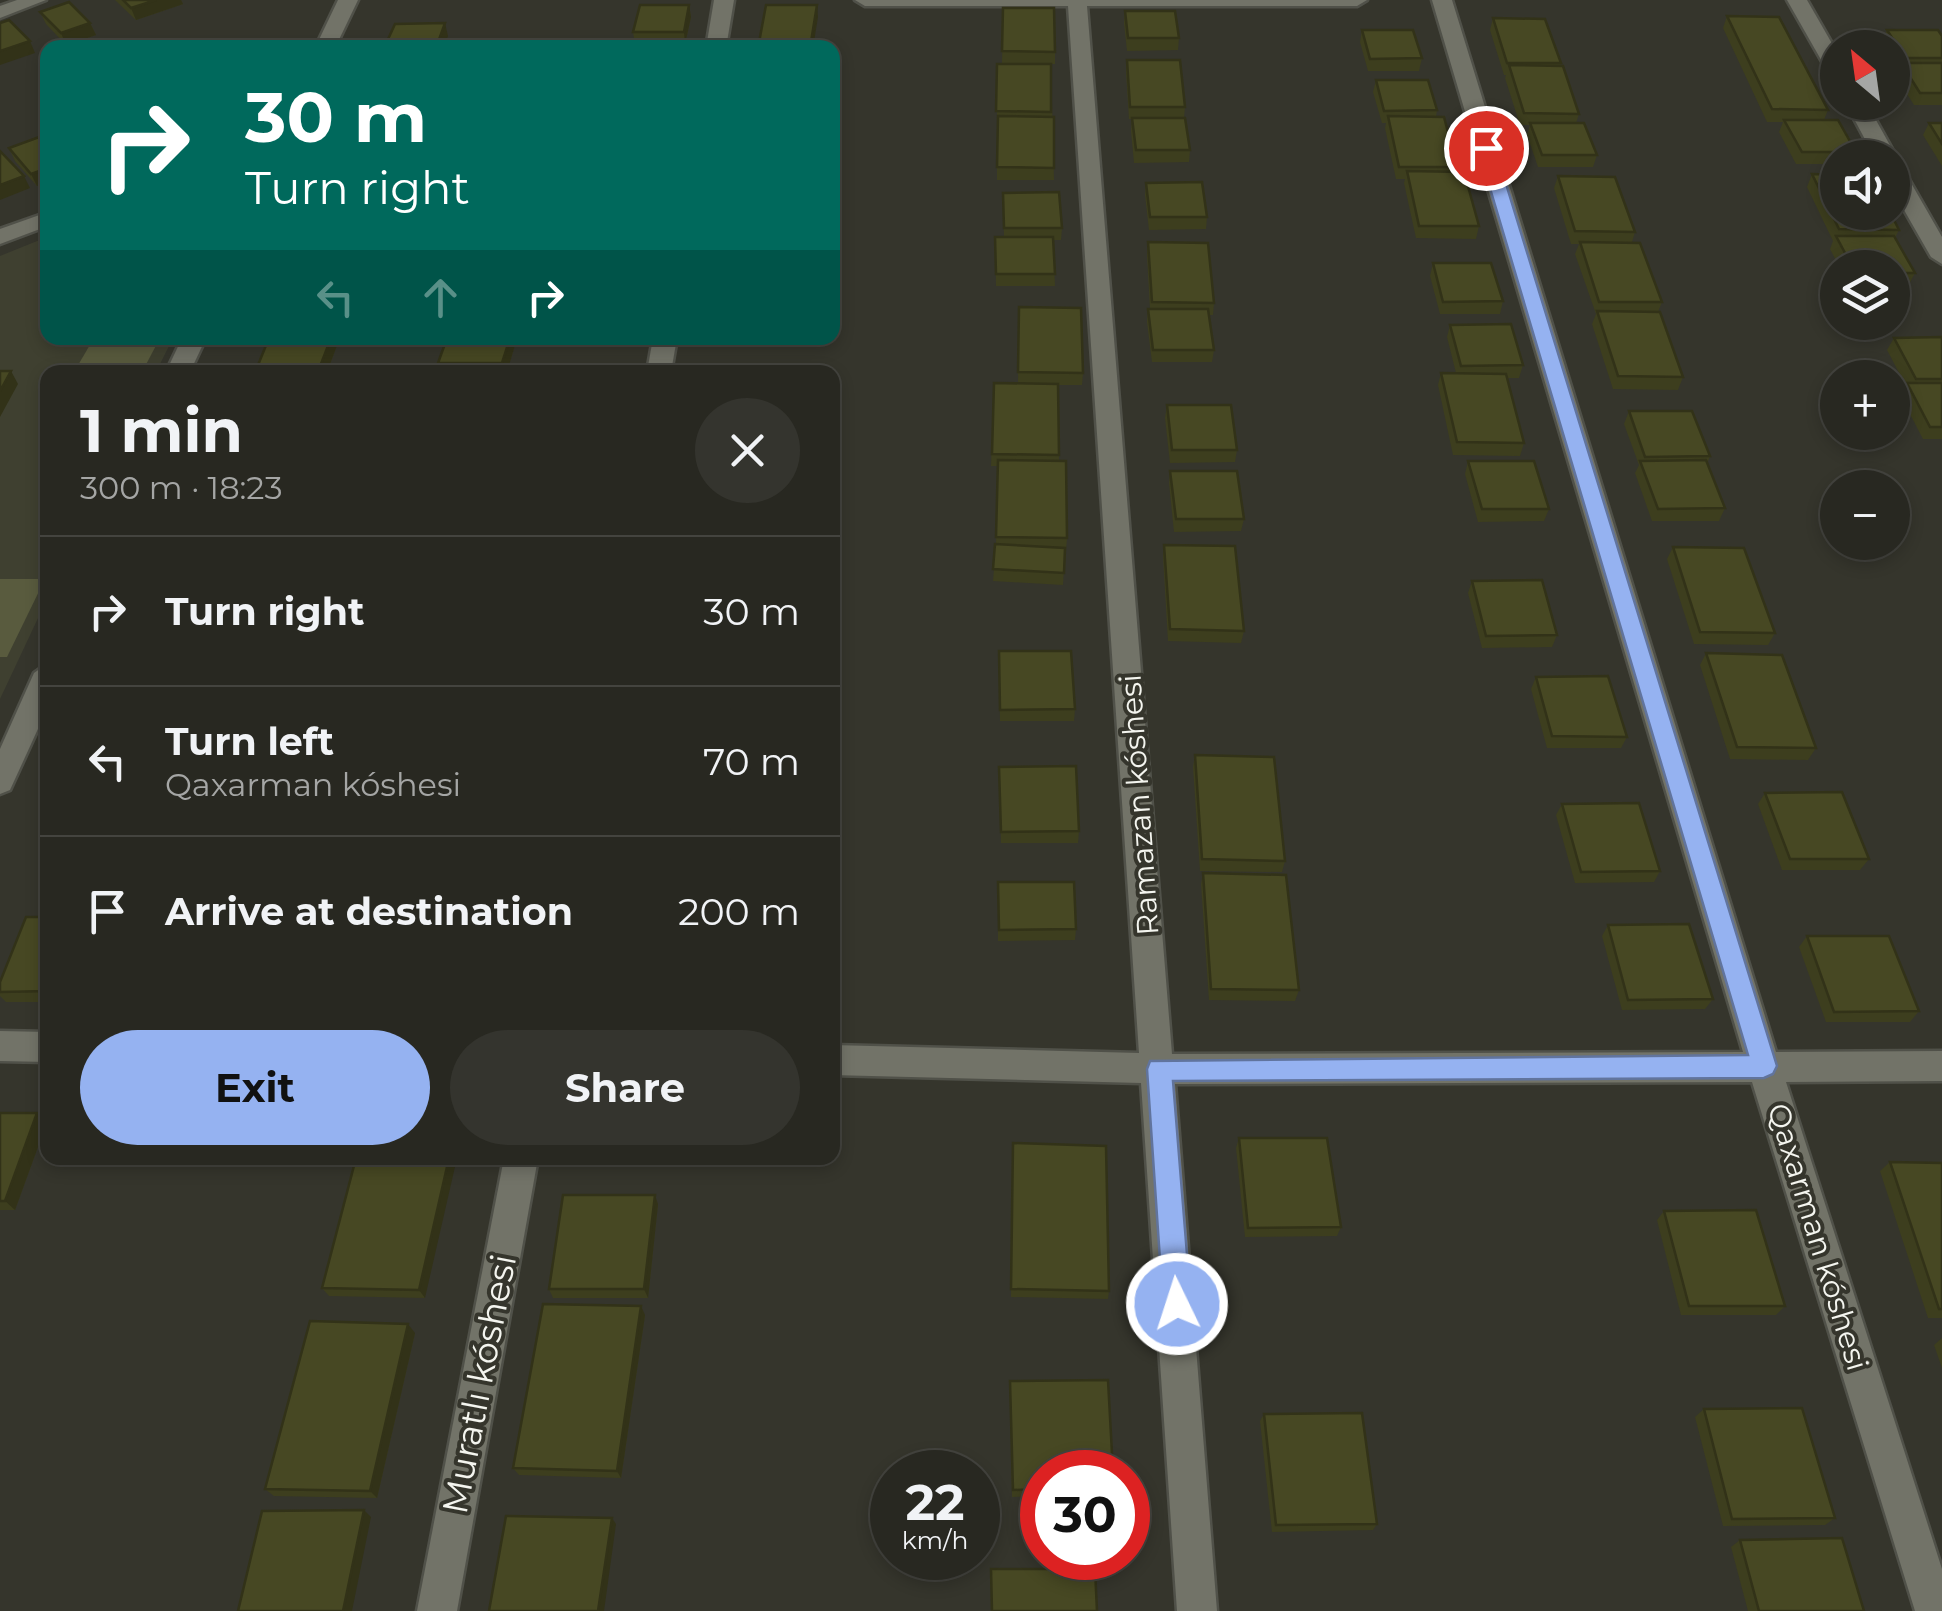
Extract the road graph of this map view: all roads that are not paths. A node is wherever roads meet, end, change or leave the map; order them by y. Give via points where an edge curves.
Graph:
1 (36, 0) edge
2 (348, 0) edge
3 (724, 0) edge
4 (865, 0) edge
5 (1357, 0) edge
6 (1442, 0) edge
7 (1797, 0) edge
8 (1077, 2) edge
9 (0, 12) edge
10 (329, 40) edge
11 (717, 40) edge
12 (1820, 40) edge
13 (1910, 200) edge
14 (40, 221) edge
15 (0, 237) edge
16 (1942, 256) edge
17 (40, 691) edge
18 (0, 782) edge
19 (0, 1046) edge
20 (40, 1047) edge
21 (840, 1060) edge
22 (1764, 1066) junction
23 (1942, 1066) edge
24 (1159, 1069) junction
25 (520, 1165) edge
26 (436, 1611) edge
27 (1196, 1611) edge
28 (1936, 1611) edge

1 - 9 street
2 - 10 street
3 - 11 street
4 - 8 street
5 - 8 street
6 - 22 street, Qaxarman kóshesi
7 - 12 street
8 - 24 street, Ramazan kóshesi
13 - 16 street
14 - 15 street
17 - 18 street
19 - 20 street
21 - 24 street
22 - 23 street
22 - 24 street
22 - 28 street, Qaxarman kóshesi
24 - 27 street, Ramazan kóshesi
25 - 26 street, Muratlı kóshesi

